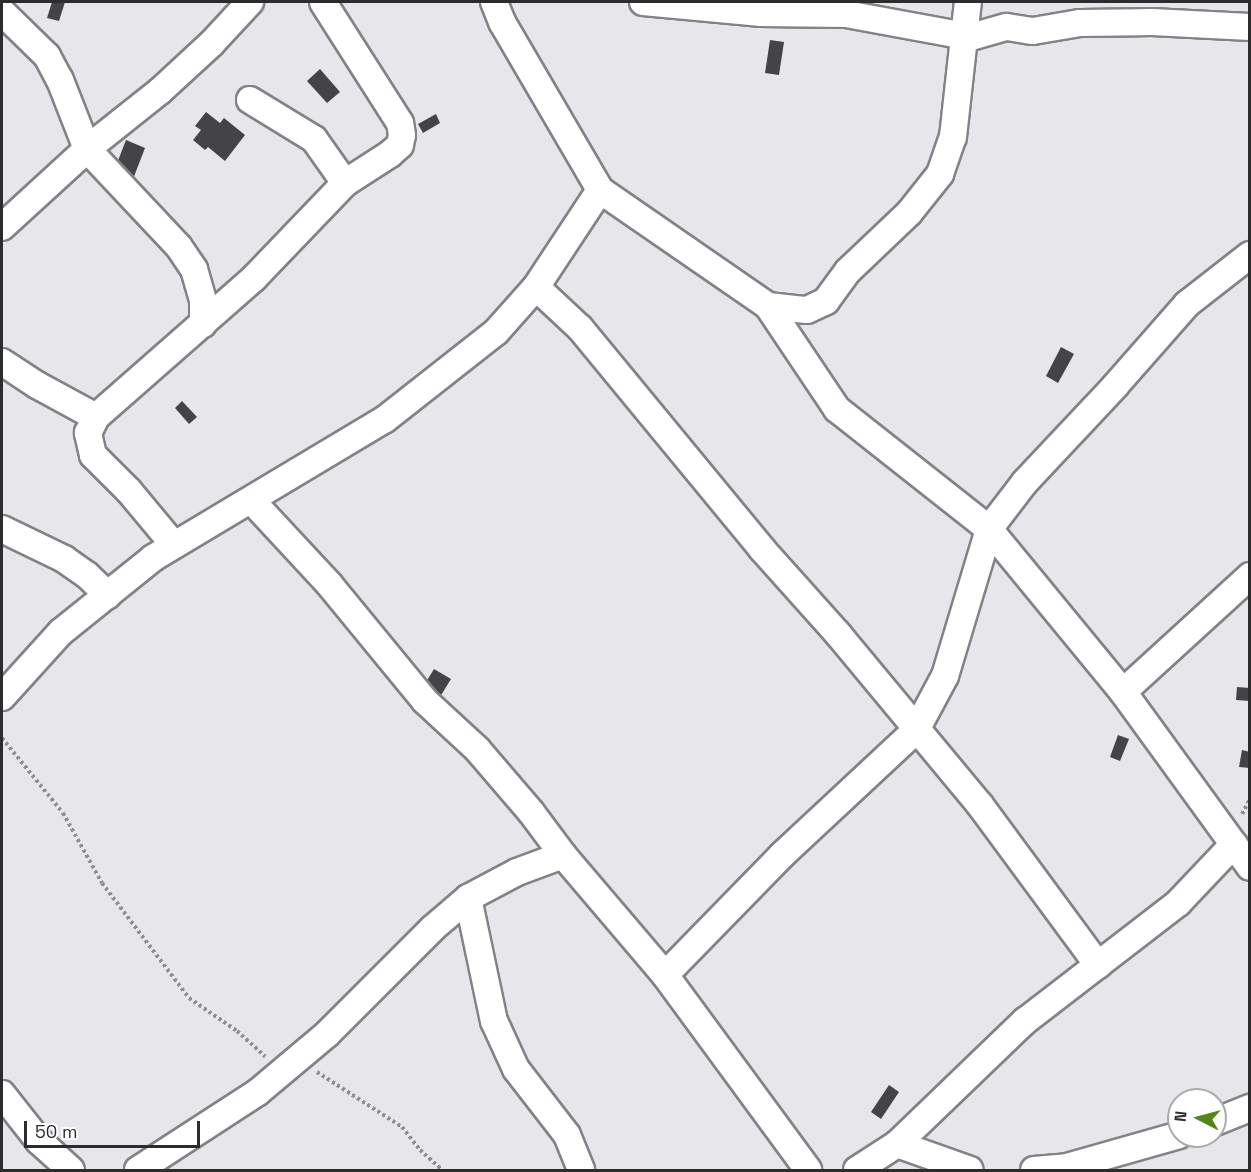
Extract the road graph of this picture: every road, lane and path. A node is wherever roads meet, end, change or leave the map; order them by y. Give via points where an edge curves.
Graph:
1 (250, 2) edge
2 (323, 2) edge
3 (494, 2) edge
4 (643, 2) edge
5 (968, 2) edge
6 (2, 12) edge
7 (1250, 27) edge
8 (966, 37) junction
9 (250, 100) dead end
10 (87, 149) junction
11 (345, 183) junction
12 (600, 190) junction
13 (2, 227) edge
14 (1250, 255) edge
15 (536, 287) junction
16 (768, 306) junction
17 (203, 324) junction
18 (2, 362) edge
19 (96, 417) junction
20 (252, 501) junction
21 (2, 529) edge
22 (989, 529) junction
23 (174, 545) junction
24 (1250, 576) edge
25 (108, 595) junction
26 (1123, 692) junction
27 (2, 697) edge
28 (916, 730) junction
29 (2, 738) edge
30 (1234, 844) junction
31 (563, 855) junction
32 (1250, 867) edge
33 (468, 898) junction
34 (1098, 965) junction
35 (665, 975) junction
36 (295, 1059) junction
37 (2, 1094) edge
38 (1250, 1108) edge
39 (1227, 1117) edge
40 (1167, 1139) edge
41 (897, 1144) junction
42 (71, 1170) edge
43 (138, 1170) edge
44 (442, 1170) edge
45 (581, 1170) edge
46 (808, 1170) edge
47 (857, 1170) edge
48 (970, 1170) edge
49 (1034, 1170) edge

1 - 10 street via 160,91
2 - 11 street via 400,123 402,135 400,145 390,154
3 - 12 street
4 - 8 street via 760,13 846,14
5 - 8 street
6 - 10 street via 47,56
7 - 8 street via 1080,23 1033,31 1007,27
8 - 16 street via 953,137 940,174 909,213 848,271 826,301 807,310
9 - 11 street via 314,139
10 - 13 street
10 - 17 street via 179,247 194,269 203,301
11 - 17 street via 254,278
12 - 15 street
12 - 16 street
14 - 22 street via 1187,303 1025,482
15 - 20 street via 496,332 384,420 288,475
15 - 28 street via 580,328
16 - 22 street via 837,409
17 - 19 street
18 - 19 street via 37,386
19 - 23 street via 88,433 93,455
20 - 23 street
20 - 31 street via 329,584 425,701 477,749
21 - 25 street via 64,559
22 - 26 street
22 - 28 street via 945,676
23 - 25 street
24 - 26 street
25 - 27 street via 61,632
26 - 30 street
28 - 34 street via 980,805
28 - 35 street via 782,855
29 - 36 path via 63,813 102,883 189,998 266,1056
30 - 32 street
30 - 34 street via 1179,903
31 - 33 street via 517,872
31 - 35 street
33 - 36 street via 327,1034
33 - 45 street via 494,1021 516,1069 567,1135
34 - 41 street via 1025,1021
35 - 46 street
36 - 43 street via 258,1092
36 - 44 path via 402,1127
37 - 42 street via 39,1141
38 - 39 street
40 - 49 street via 1067,1167
41 - 47 street
41 - 48 street

